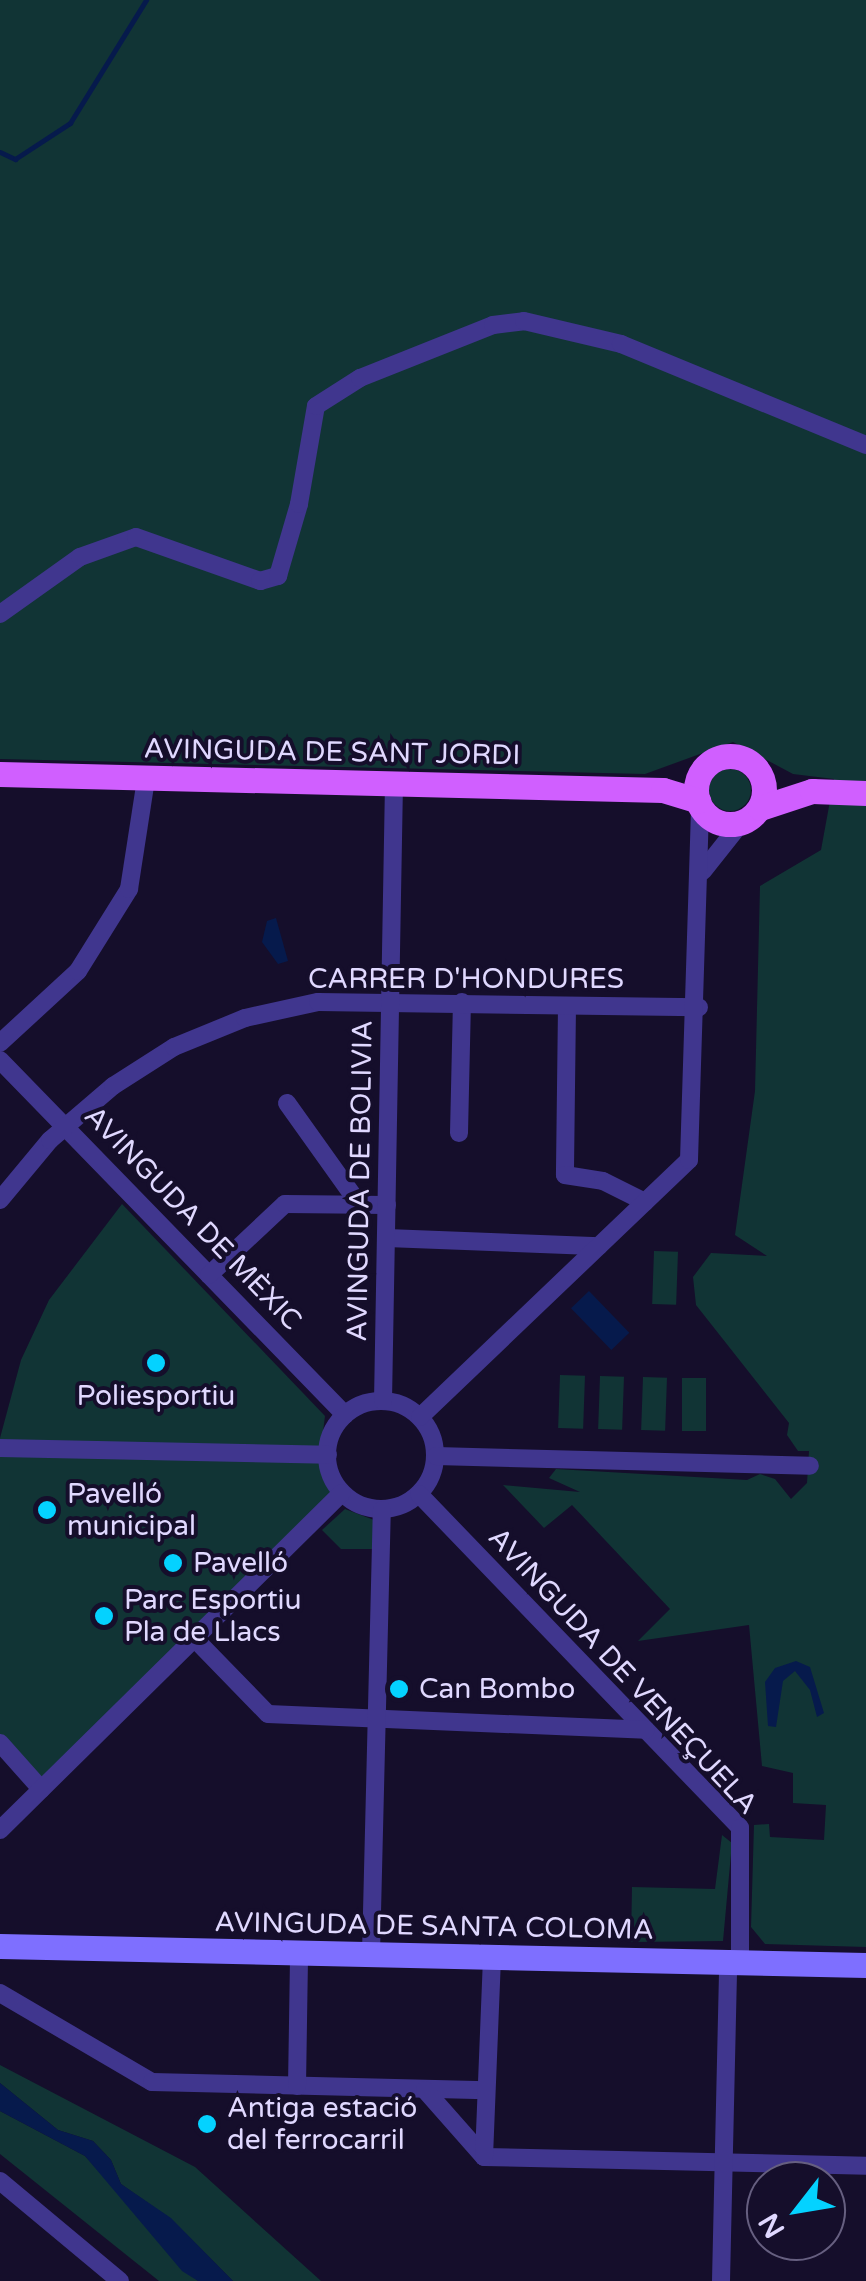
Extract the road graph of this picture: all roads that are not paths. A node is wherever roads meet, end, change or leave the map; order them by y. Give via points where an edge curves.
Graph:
1 (866, 444) edge
2 (0, 614) edge
3 (700, 773) junction
4 (0, 774) edge
5 (761, 774) junction
6 (146, 780) junction
7 (394, 782) junction
8 (663, 790) junction
9 (812, 792) junction
10 (866, 792) edge
11 (699, 804) junction
12 (750, 815) junction
13 (700, 876) junction
14 (392, 1000) junction
15 (462, 1002) junction
16 (568, 1006) junction
17 (698, 1007) junction
18 (0, 1043) edge
19 (0, 1060) edge
20 (287, 1103) dead end
21 (65, 1126) junction
22 (459, 1133) dead end
23 (0, 1200) edge
24 (645, 1202) junction
25 (359, 1204) junction
26 (387, 1205) junction
27 (387, 1238) junction
28 (599, 1246) junction
29 (210, 1275) junction
30 (383, 1401) junction
31 (345, 1415) junction
32 (420, 1417) junction
33 (0, 1448) edge
34 (328, 1454) junction
35 (436, 1456) junction
36 (810, 1466) dead end
37 (342, 1493) junction
38 (418, 1494) junction
39 (382, 1510) junction
40 (194, 1638) junction
41 (376, 1718) junction
42 (646, 1730) junction
43 (0, 1743) edge
44 (41, 1789) junction
45 (0, 1830) edge
46 (0, 1946) edge
47 (371, 1952) junction
48 (299, 1953) junction
49 (492, 1956) junction
50 (734, 1963) junction
51 (866, 1965) edge
52 (0, 1993) edge
53 (297, 2086) junction
54 (425, 2090) junction
55 (486, 2090) junction
56 (484, 2157) junction
57 (724, 2164) junction
58 (866, 2166) edge
59 (0, 2180) edge
60 (120, 2281) edge
61 (722, 2281) edge

1 - 2 street via 621,344 524,321 493,325 360,378 316,406 296,520 278,576 260,581 162,544 119,540 80,557
3 - 5 main road via 731,755
3 - 8 main road, AVINGUDA DE SANT JORDI
3 - 11 main road
4 - 6 main road, AVINGUDA DE SANT JORDI
5 - 9 main road
5 - 12 main road
6 - 7 main road, AVINGUDA DE SANT JORDI
6 - 18 street via 129,889 78,970
7 - 8 main road, AVINGUDA DE SANT JORDI
7 - 14 street, AVINGUDA DE BOLIVIA
8 - 11 main road, AVINGUDA DE SANT JORDI
9 - 10 main road
9 - 12 main road
11 - 12 main road via 722,823
11 - 13 street
12 - 13 street via 710,854
13 - 17 street
14 - 15 street, CARRER D'HONDURES
14 - 21 street, CARRER D'HONDURES via 291,1006 222,1026 144,1064
14 - 26 street, AVINGUDA DE BOLIVIA
15 - 16 street, CARRER D'HONDURES
15 - 22 street
16 - 17 street, CARRER D'HONDURES
16 - 24 street via 565,1176 603,1181
17 - 24 street via 690,1160
19 - 21 street, AVINGUDA DE MÈXIC
20 - 25 street
21 - 23 street, CARRER D'HONDURES
21 - 29 street, AVINGUDA DE MÈXIC
24 - 28 street
25 - 26 street
25 - 29 street via 285,1204
26 - 27 street, AVINGUDA DE BOLIVIA
27 - 28 street
27 - 30 street, AVINGUDA DE BOLIVIA
28 - 32 street
29 - 31 street, AVINGUDA DE MÈXIC
30 - 31 street
30 - 32 street
31 - 34 street via 331,1433
32 - 35 street
33 - 34 street
34 - 37 street
35 - 36 street
35 - 38 street
37 - 39 street
37 - 40 street
38 - 39 street
38 - 42 street, AVINGUDA DE VENEÇUELA
39 - 41 street
40 - 41 street via 268,1714
40 - 44 street
41 - 42 street
41 - 47 street
42 - 50 street, AVINGUDA DE VENEÇUELA via 742,1832
43 - 44 street
44 - 45 street
46 - 48 main road, AVINGUDA DE SANTA COLOMA
47 - 48 main road, AVINGUDA DE SANTA COLOMA
47 - 49 main road, AVINGUDA DE SANTA COLOMA
48 - 53 street
49 - 50 main road, AVINGUDA DE SANTA COLOMA
49 - 55 street
50 - 51 main road, AVINGUDA DE SANTA COLOMA
50 - 57 street, AVINGUDA DE VENEÇUELA
52 - 53 street via 142,2080
53 - 54 street
54 - 55 street
54 - 56 street
55 - 56 street
56 - 57 street
57 - 58 street
57 - 61 street, AVINGUDA DE VENEÇUELA
59 - 60 street

